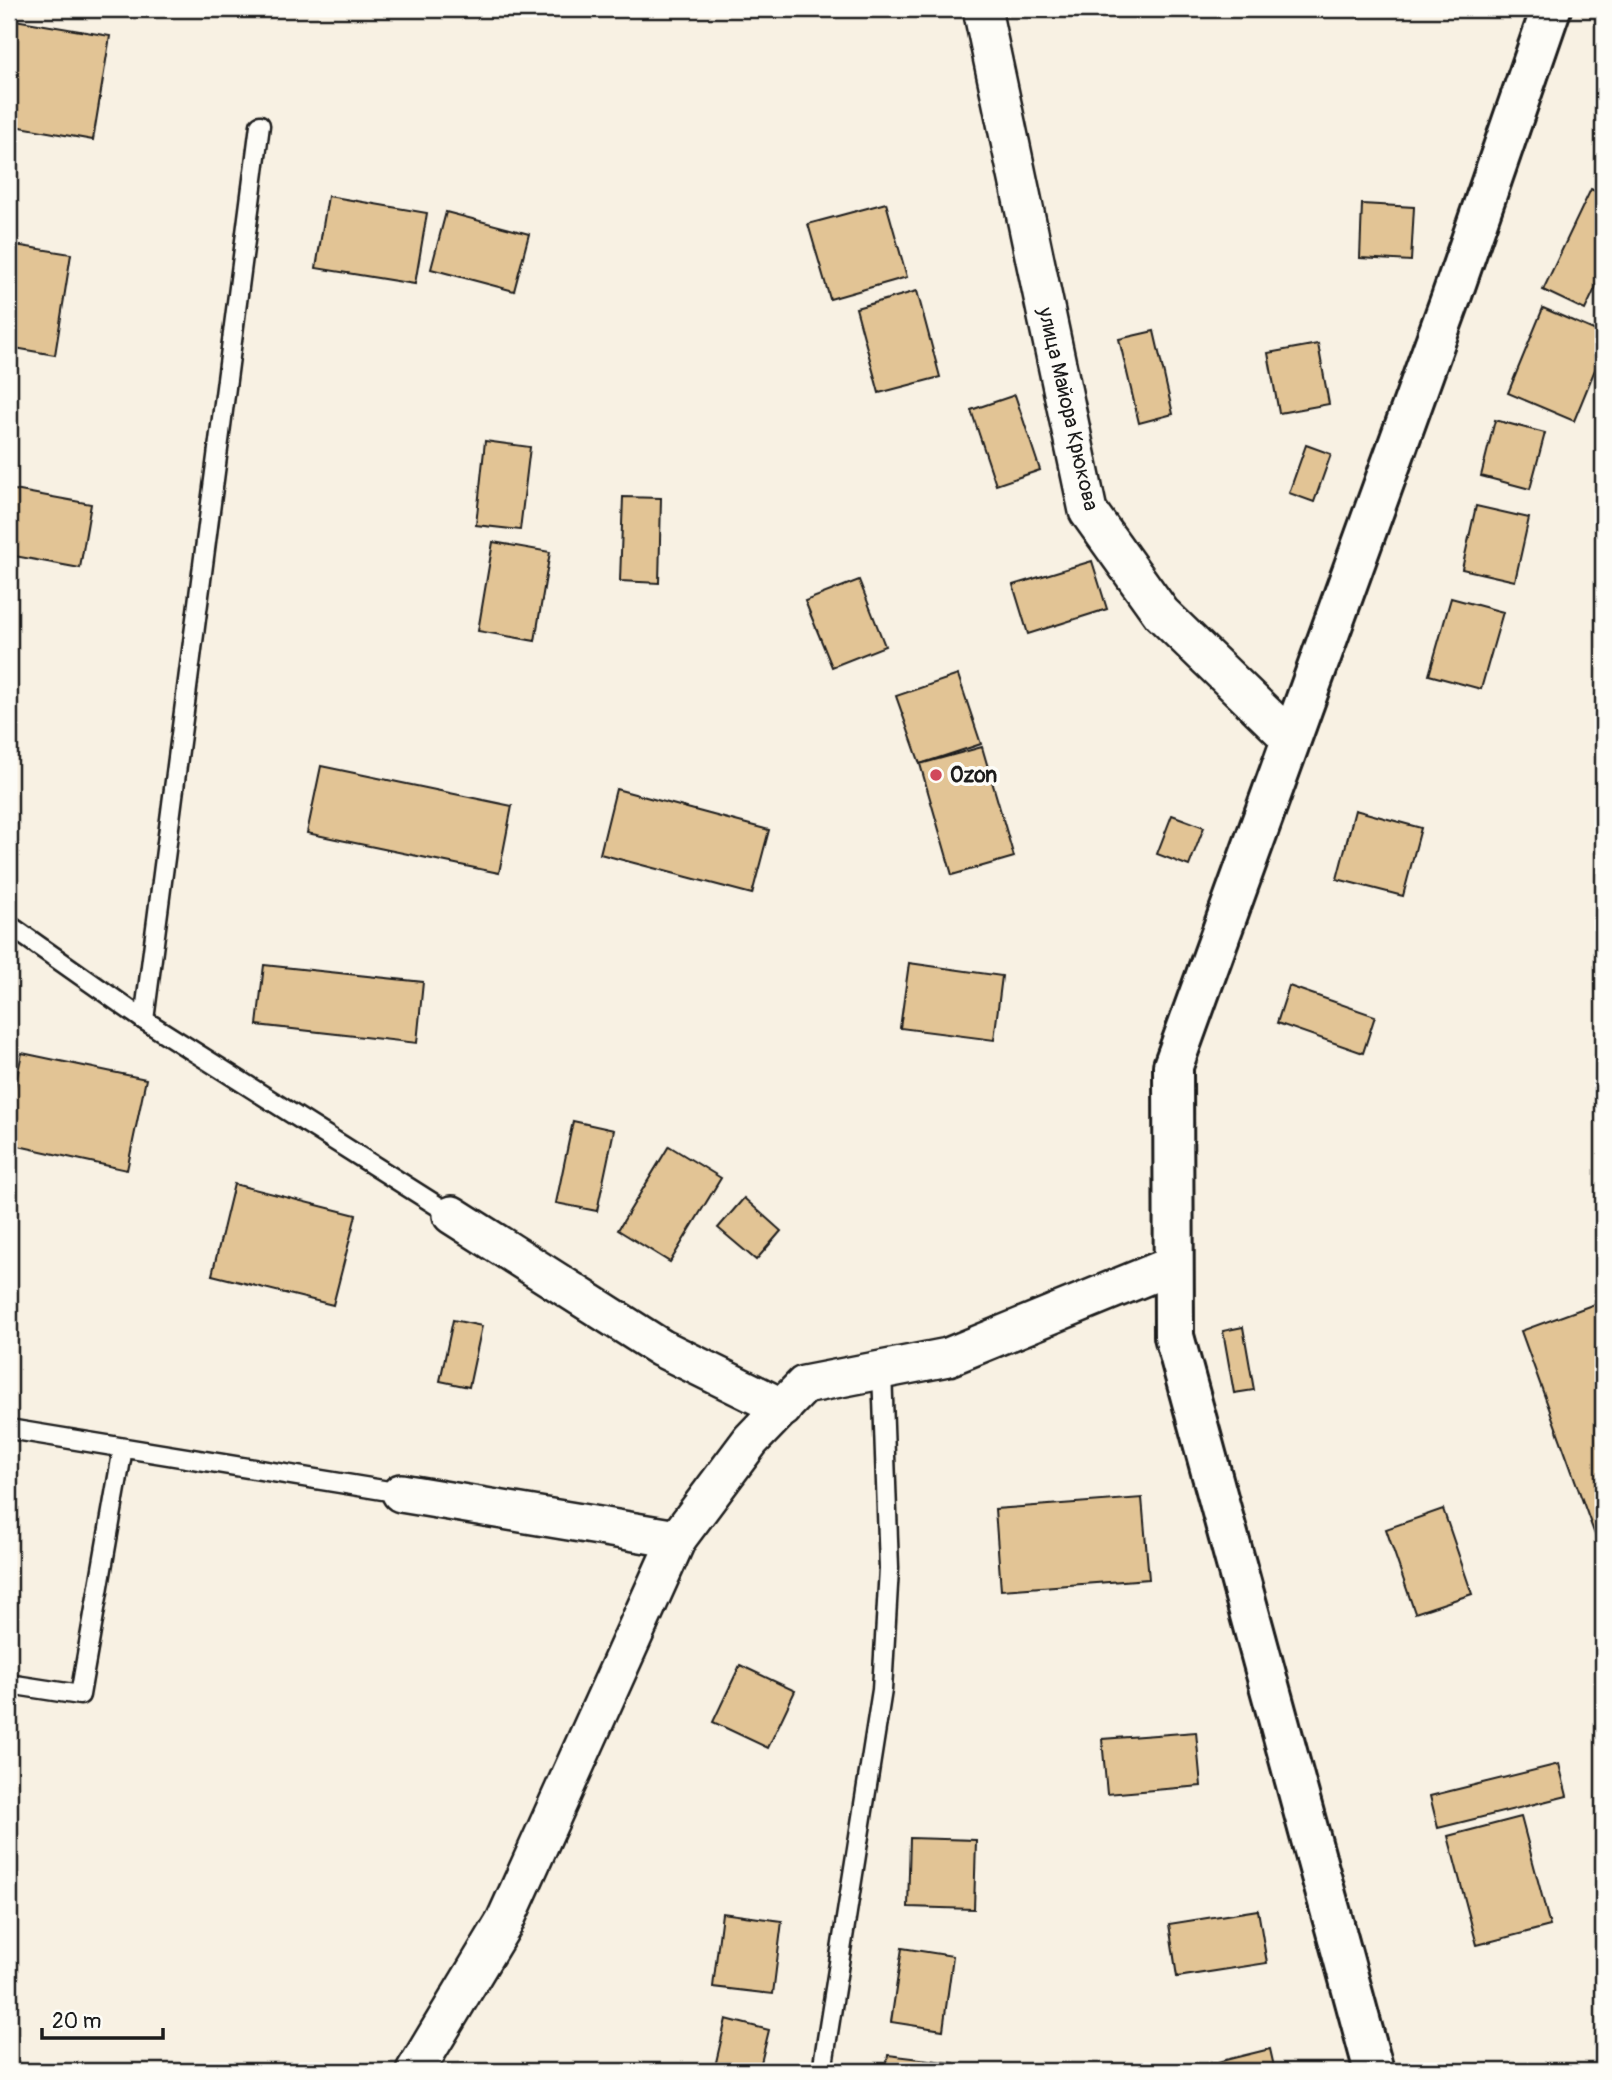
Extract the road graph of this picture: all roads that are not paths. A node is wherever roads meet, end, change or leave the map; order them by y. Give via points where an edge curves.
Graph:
1 (982, 9) edge
2 (1551, 9) edge
3 (260, 125) dead end
4 (1291, 738) junction
5 (9, 925) edge
6 (144, 1020) junction
7 (452, 1215) joint
8 (1173, 1265) junction
9 (882, 1370) junction
10 (783, 1408) junction
11 (9, 1429) edge
12 (123, 1448) junction
13 (401, 1493) joint
14 (677, 1539) junction
15 (9, 1684) edge
16 (415, 2071) edge
17 (822, 2071) edge
18 (1374, 2071) edge

1 - 4 street, улица Майора Крюкова via 1088,511 1161,613
2 - 4 main road
3 - 6 lane
4 - 8 main road via 1173,1066
5 - 6 lane
6 - 7 lane
7 - 10 street via 661,1348
8 - 9 street via 948,1357
8 - 18 main road via 1174,1336
9 - 10 street via 804,1385
9 - 17 lane via 890,1568 882,1690
10 - 14 street via 751,1440
11 - 12 lane
12 - 13 lane
12 - 15 lane via 80,1695
13 - 14 street
14 - 16 street via 504,1923

